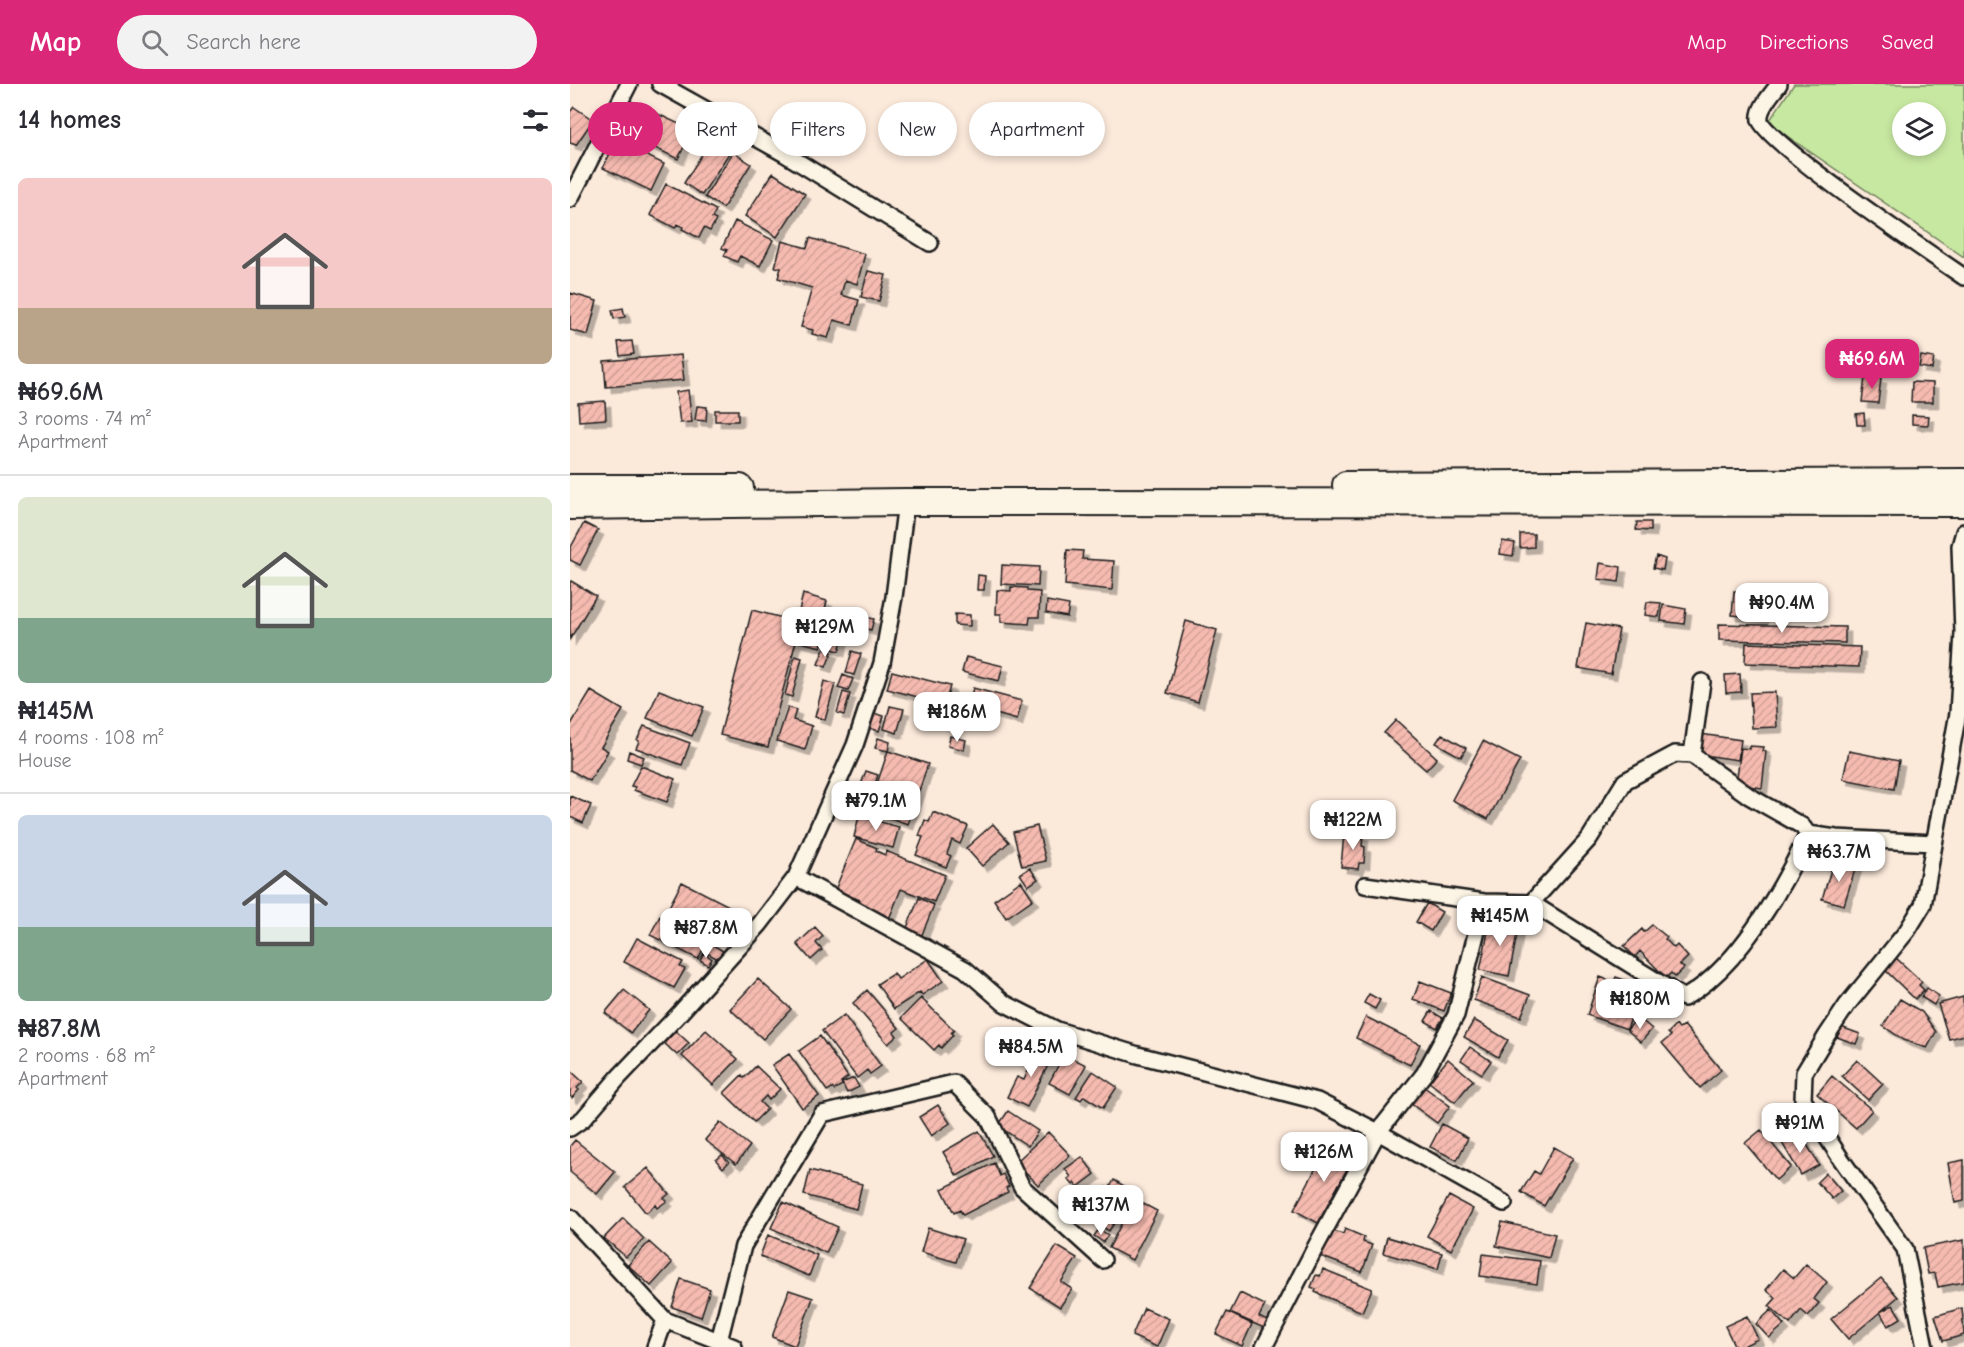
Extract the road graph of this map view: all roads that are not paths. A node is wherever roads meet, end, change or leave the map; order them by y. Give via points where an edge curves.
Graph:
1 (629, 84) edge
2 (660, 84) edge
3 (1779, 84) edge
4 (570, 199) edge
5 (930, 243) dead end
6 (1964, 277) edge
7 (1964, 482) edge
8 (570, 488) edge
9 (906, 502) junction
10 (1964, 503) edge
11 (570, 506) edge
12 (1964, 532) edge
13 (1702, 682) dead end
14 (1692, 756) junction
15 (1808, 834) junction
16 (1934, 843) junction
17 (796, 877) junction
18 (1365, 885) dead end
19 (1484, 902) junction
20 (1531, 903) junction
21 (570, 1128) edge
22 (1378, 1132) junction
23 (1504, 1203) dead end
24 (570, 1216) edge
25 (1103, 1260) dead end
26 (665, 1320) junction
27 (719, 1341) junction
28 (655, 1347) edge
29 (734, 1347) edge
30 (1264, 1347) edge
31 (1925, 1347) edge

1 - 4 street
2 - 5 street via 785,154
3 - 6 street via 1762,109 1762,127 1870,212
7 - 8 highway
9 - 10 highway
9 - 11 highway
9 - 17 street via 882,663 855,745
12 - 16 street via 1960,546 1963,633 1958,713
13 - 14 street
14 - 15 street via 1749,796 1802,826
14 - 20 street via 1675,753 1624,782 1589,839
15 - 16 street
15 - 20 street via 1735,956 1702,988 1684,998
16 - 31 street via 1923,905 1827,1035 1804,1073 1803,1100 1905,1249
17 - 21 street via 760,924 583,1119
17 - 22 street via 965,969 1004,1003 1057,1030 1317,1101
18 - 19 street
19 - 20 street
19 - 22 street via 1456,1015 1424,1074
22 - 23 street
22 - 30 street
24 - 26 street
25 - 27 street via 1022,1187 988,1117 954,1083 822,1114 743,1246
26 - 27 street
26 - 28 street
27 - 29 street

